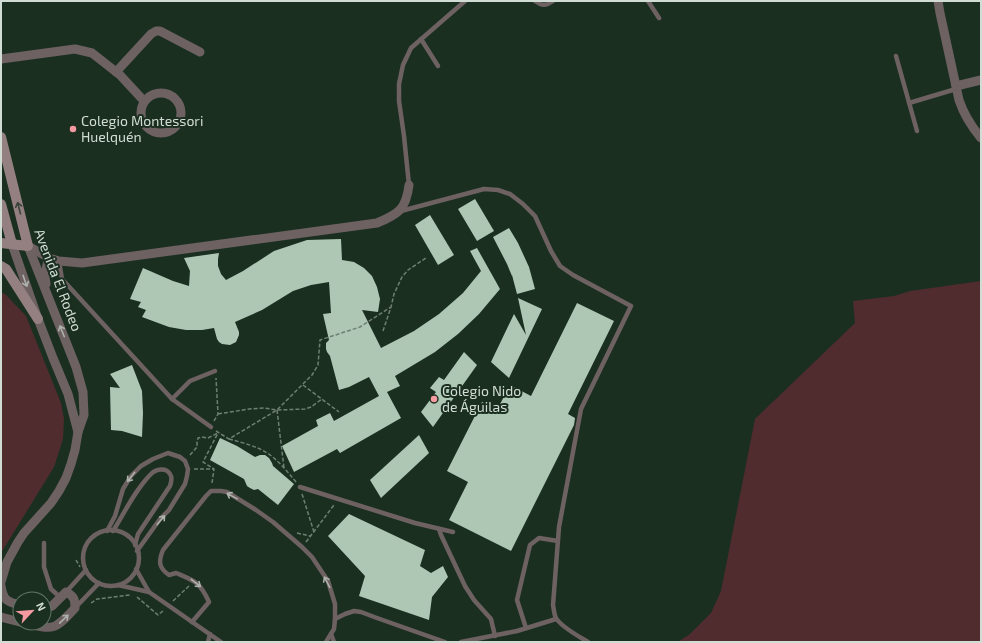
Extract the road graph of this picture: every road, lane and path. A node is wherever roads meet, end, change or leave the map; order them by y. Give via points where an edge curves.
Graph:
1 (465, 1) edge
2 (535, 1) edge
3 (553, 1) edge
4 (648, 1) edge
5 (938, 1) edge
6 (659, 18) dead end
7 (422, 39) junction
8 (200, 52) dead end
9 (896, 56) dead end
10 (1, 59) edge
11 (438, 66) dead end
12 (116, 72) junction
13 (981, 80) edge
14 (956, 88) junction
15 (144, 101) junction
16 (909, 103) junction
17 (917, 131) dead end
18 (1, 137) edge
19 (981, 138) edge
20 (409, 185) joint
21 (1, 204) edge
22 (399, 212) junction
23 (1, 244) edge
24 (12, 244) junction
25 (28, 246) junction
26 (50, 258) junction
27 (426, 258) dead end
28 (59, 261) junction
29 (1, 266) edge
30 (50, 302) junction
31 (391, 307) junction
32 (38, 319) junction
33 (383, 331) dead end
34 (215, 370) joint
35 (303, 385) junction
36 (83, 392) junction
37 (68, 394) junction
38 (172, 399) junction
39 (322, 399) junction
40 (277, 410) junction
41 (339, 412) dead end
42 (218, 414) junction
43 (211, 427) junction
44 (78, 432) junction
45 (218, 433) junction
46 (229, 439) junction
47 (185, 461) junction
48 (284, 468) junction
49 (188, 469) junction
50 (214, 469) junction
51 (300, 487) junction
52 (211, 491) junction
53 (338, 499) junction
54 (440, 529) junction
55 (107, 531) junction
56 (113, 531) junction
57 (314, 532) junction
58 (453, 532) dead end
59 (558, 541) junction
60 (44, 543) dead end
61 (135, 545) junction
62 (302, 547) junction
63 (137, 551) junction
64 (136, 569) junction
65 (86, 570) junction
66 (194, 581) junction
67 (1, 582) edge
68 (99, 583) junction
69 (118, 585) junction
70 (1, 586) edge
71 (149, 592) junction
72 (64, 595) junction
73 (12, 603) edge
74 (90, 603) dead end
75 (52, 606) edge
76 (168, 606) junction
77 (75, 608) junction
78 (1, 617) edge
79 (336, 619) junction
80 (556, 619) junction
81 (12, 620) edge
82 (192, 622) junction
83 (52, 627) edge
84 (526, 628) junction
85 (210, 634) junction
86 (331, 634) junction
87 (495, 636) junction
88 (208, 642) edge
89 (222, 642) edge
90 (326, 642) edge
91 (334, 642) edge
92 (444, 642) edge
93 (461, 642) edge
94 (588, 642) edge

1 - 7 lane
2 - 3 lane via 540,5 548,5
4 - 6 lane
5 - 14 street
7 - 11 lane
7 - 20 lane via 412,48 403,65 399,84
8 - 12 street via 156,31
9 - 16 lane
10 - 12 street via 75,49 92,53
12 - 15 street
13 - 14 street
14 - 16 lane
14 - 19 street via 965,116
15 - 15 street via 140,114 146,127 152,131 165,133 180,120 180,107 173,96 160,92 148,96
16 - 17 lane
25 -> 18 street, Avenida El Rodeo
20 - 22 street via 405,204
21 - 24 street, Avenida El Rodeo
22 - 28 street via 377,223 82,263
22 - 59 lane via 484,189 510,194 535,216 560,266 631,306 581,409
23 - 24 street
24 - 25 street
24 -> 32 street, Avenida El Rodeo
25 - 26 street
25 - 30 street, Avenida El Rodeo
26 - 28 street
26 - 30 street via 45,279
27 - 31 path via 402,277
28 - 38 lane via 62,279
29 - 32 street via 6,269
36 -> 30 street, Avenida El Rodeo
31 - 33 path
31 - 35 path via 360,328 320,340 318,366
32 - 37 street, Avenida El Rodeo
34 - 38 lane via 190,381
34 - 42 path
35 - 39 path
35 - 40 path
36 - 37 street via 76,395
36 - 44 street, Avenida El Rodeo via 84,414
37 - 44 street, Avenida El Rodeo
38 - 43 lane
39 - 40 path via 311,408
39 - 41 path
40 - 42 path via 248,409
40 - 46 path
40 - 48 path
42 - 43 path
43 - 45 path
44 - 67 street, Avenida El Rodeo via 71,464 59,491 18,542 7,562
45 - 46 path
45 - 47 path via 208,438 198,438 197,447
45 - 50 path via 203,462
46 - 48 path via 261,450
47 - 49 lane
47 -> 55 lane via 168,454 141,466 123,489 115,516
48 - 51 path
49 - 50 path
63 -> 49 lane via 178,496 185,484
50 - 52 path
51 - 53 lane
51 - 57 path
62 -> 52 lane via 256,510 226,492
52 - 66 lane via 160,556 163,571 169,575 176,573
53 - 54 lane
53 - 57 path
54 - 58 lane
54 - 87 lane via 465,586 491,619
55 - 56 lane
55 - 65 lane via 95,535 87,544 83,555
56 - 61 lane via 126,535
56 - 61 lane via 137,492 152,474 158,469 166,470 172,479 170,486 138,534
57 - 62 path
59 - 80 lane via 553,605
59 - 84 lane via 539,538 530,545 517,600
60 - 72 lane via 44,567 51,590
61 - 63 lane
79 -> 62 lane via 335,604 328,581
63 - 64 lane
64 - 69 lane via 126,582
64 - 71 lane
65 - 68 lane via 91,578
65 - 72 lane
66 - 76 path
66 -> 82 lane via 209,602
68 - 69 lane
68 - 77 lane
69 - 71 lane
70 - 73 street via 4,597
71 - 76 lane
72 - 75 street
72 - 77 street via 71,594
74 - 76 path via 96,599 134,595 158,615
76 - 82 lane
83 -> 77 street via 63,621
78 - 81 street
79 - 86 lane
79 - 92 lane via 350,612 361,612
80 - 84 lane
80 - 94 lane
82 - 85 lane
84 - 87 lane
85 - 88 lane
85 - 89 lane
86 - 90 lane
86 - 91 lane
87 - 93 lane

